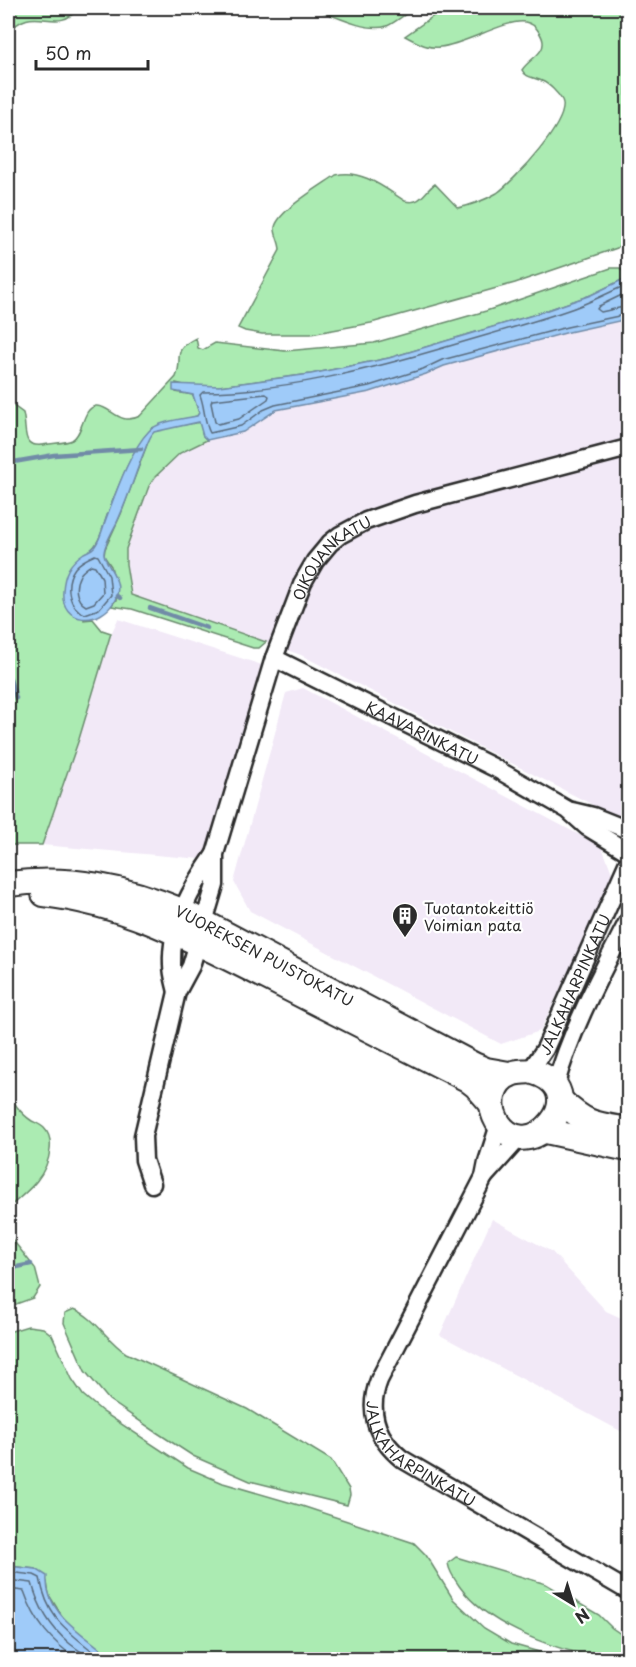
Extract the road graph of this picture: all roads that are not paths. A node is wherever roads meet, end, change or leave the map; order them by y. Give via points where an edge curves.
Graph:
1 (628, 448) edge
2 (274, 658) junction
3 (568, 810) junction
4 (628, 830) edge
5 (628, 852) edge
6 (215, 854) junction
7 (628, 862) edge
8 (8, 884) edge
9 (8, 889) edge
10 (628, 921) edge
11 (189, 926) junction
12 (177, 992) junction
13 (520, 1073) junction
14 (558, 1094) junction
15 (495, 1114) junction
16 (628, 1130) edge
17 (546, 1131) junction
18 (520, 1137) junction
19 (628, 1149) edge
20 (484, 1177) junction
21 (152, 1184) dead end
22 (628, 1591) edge

1 - 2 street, OIKOJANKATU via 415,504 352,527 330,543 307,573
2 - 3 street, KAAVARINKATU via 493,767
2 - 6 street, OIKOJANKATU
3 - 4 street, KAAVARINKATU
3 - 5 street, KAAVARINKATU
6 - 11 street, OIKOJANKATU via 196,880
6 - 11 street, OIKOJANKATU via 215,885
7 - 13 street, JALKAHARPINKATU via 545,1049
8 - 11 main road, VUOREKSEN PUISTOKATU via 68,881 107,886
9 - 11 main road, VUOREKSEN PUISTOKATU via 66,897
10 - 14 street, JALKAHARPINKATU via 563,1059
11 - 12 street via 189,970
11 - 12 street via 172,962
11 - 13 main road, VUOREKSEN PUISTOKATU via 474,1065
11 - 15 main road, VUOREKSEN PUISTOKATU via 466,1079 476,1086
12 - 21 street via 143,1136 144,1160
13 - 14 main road via 548,1078
13 - 15 main road via 500,1083 494,1092
14 - 16 main road via 588,1122
14 - 17 main road via 558,1113
15 - 18 main road via 509,1134
15 - 20 street, JALKAHARPINKATU
17 - 18 main road
17 - 19 main road
18 - 20 street, JALKAHARPINKATU
20 - 22 street, JALKAHARPINKATU via 379,1380 373,1403 376,1426 402,1459

